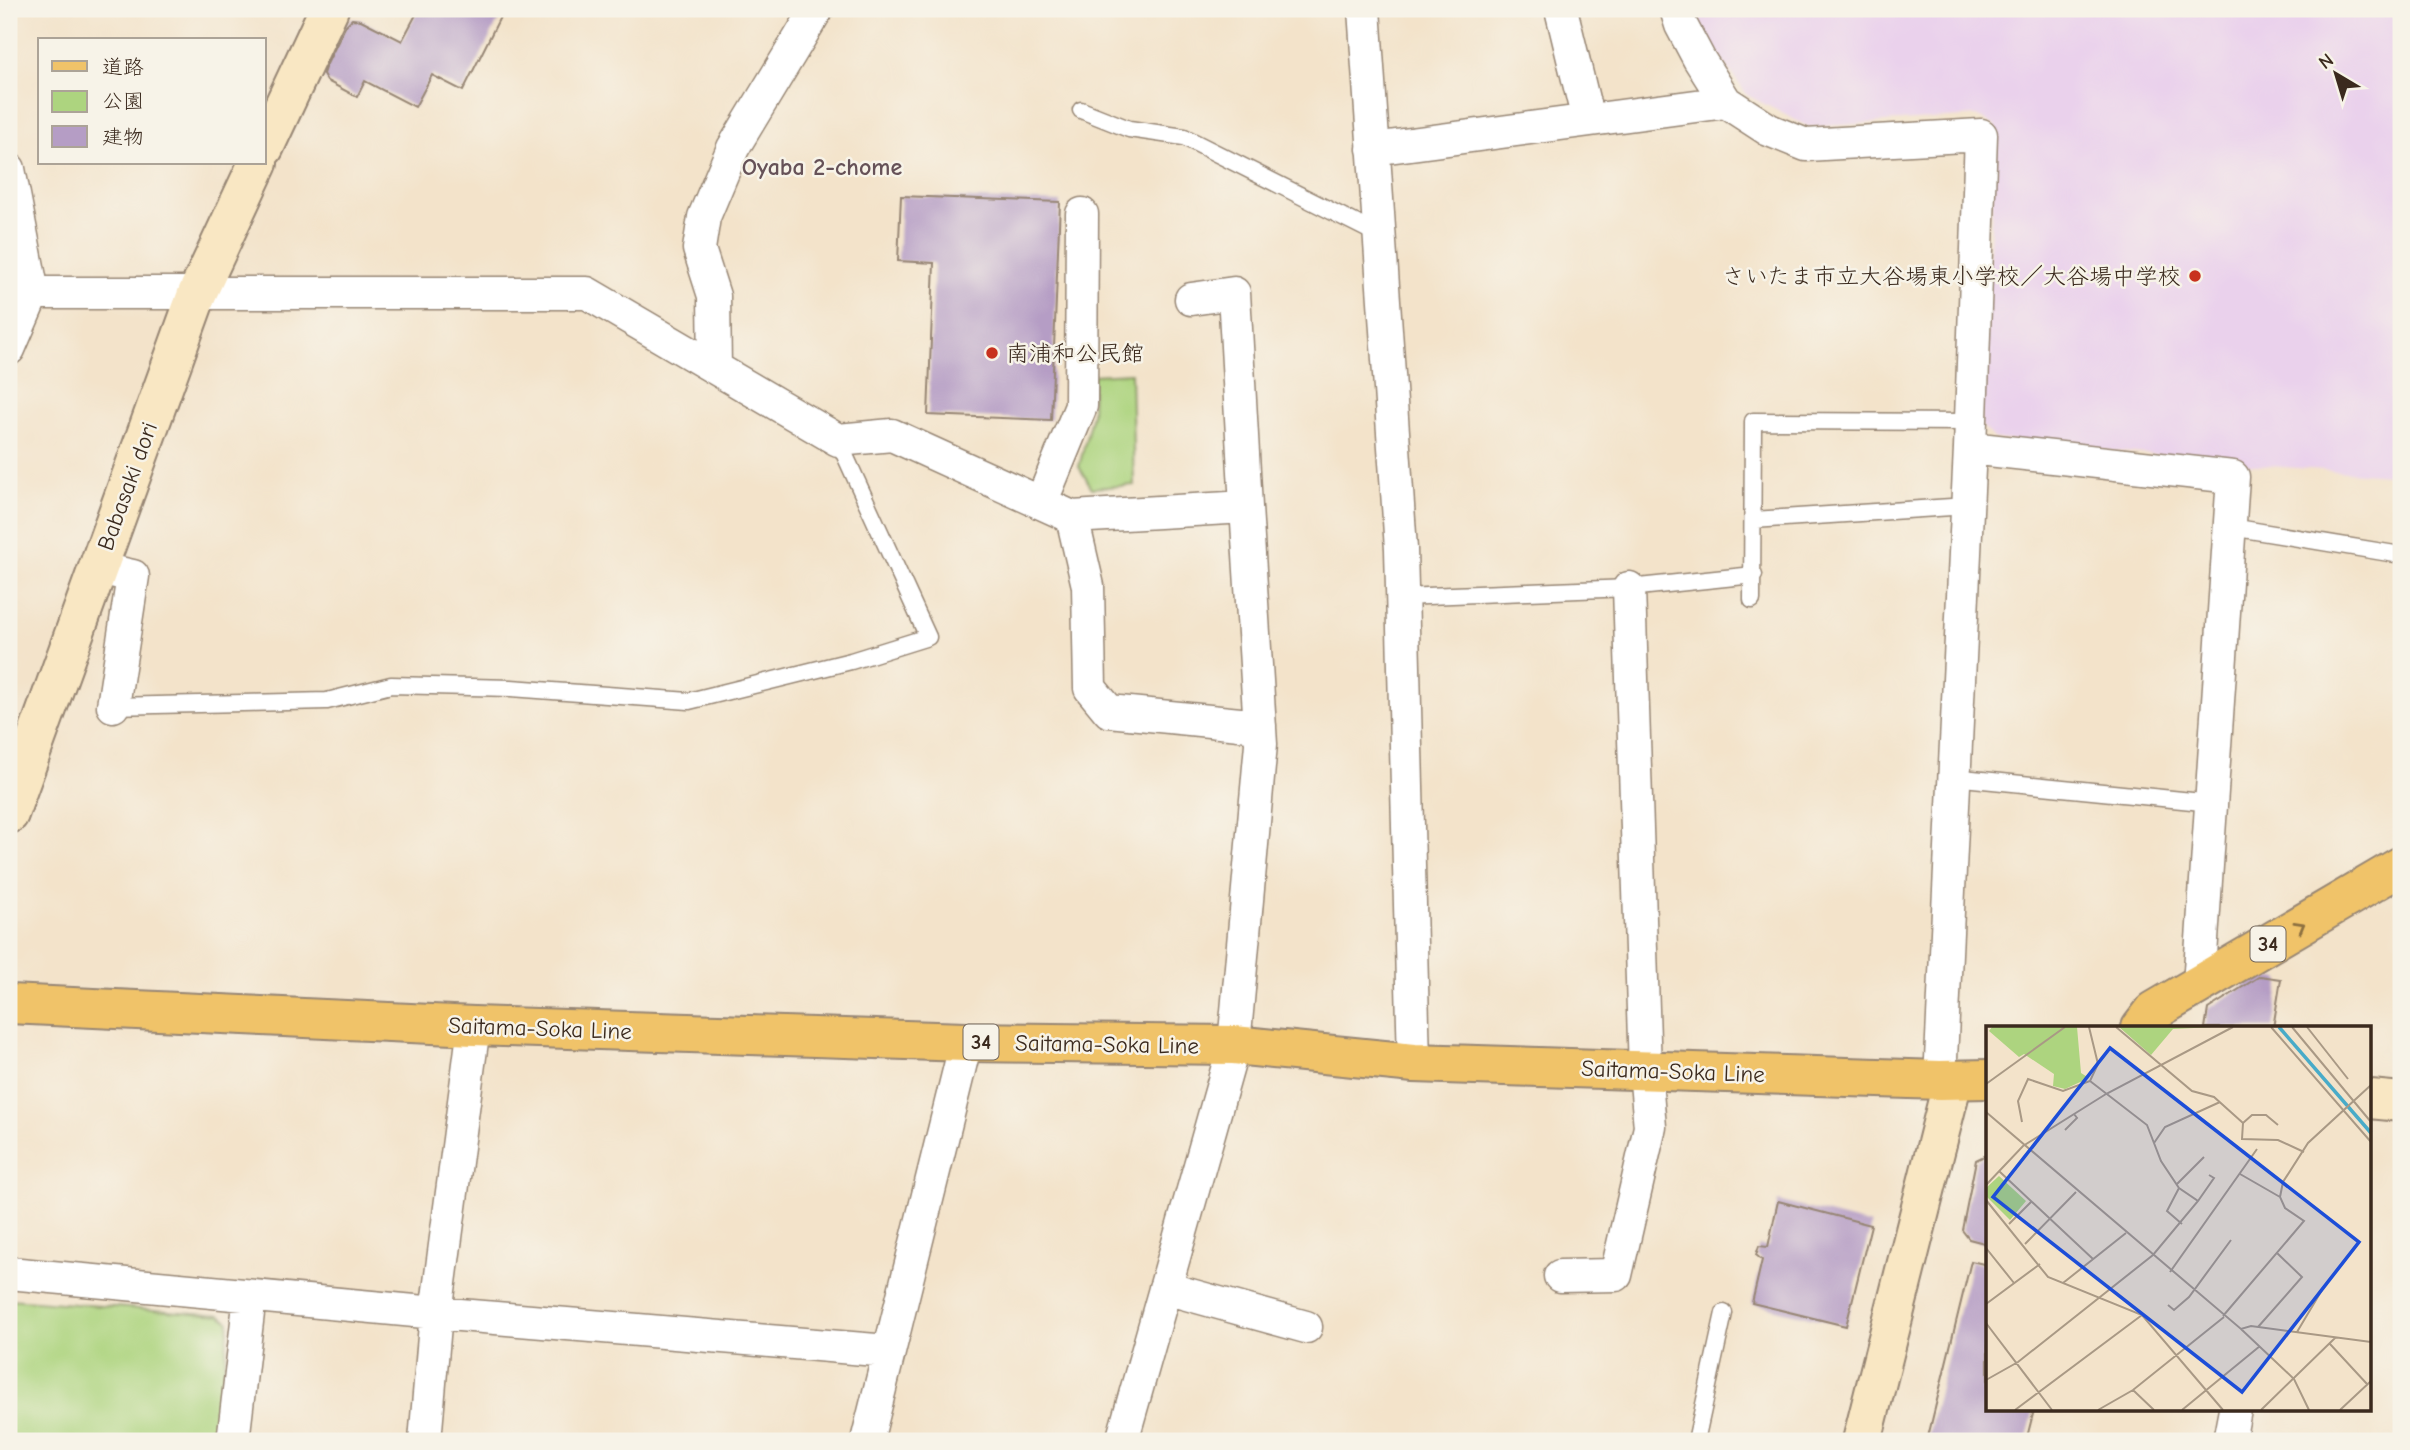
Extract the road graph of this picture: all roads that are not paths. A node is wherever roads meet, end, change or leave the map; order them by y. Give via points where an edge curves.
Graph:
1 (329, 9) edge
2 (817, 9) edge
3 (1364, 9) edge
4 (1562, 9) edge
5 (1676, 9) edge
6 (1726, 102) junction
7 (1081, 110) dead end
8 (1588, 120) junction
9 (266, 144) edge
10 (1373, 149) junction
11 (258, 164) edge
12 (9, 169) edge
13 (1082, 214) dead end
14 (1379, 235) junction
15 (33, 293) junction
16 (197, 294) junction
17 (1191, 299) dead end
18 (9, 349) edge
19 (715, 368) junction
20 (1970, 435) junction
21 (838, 440) junction
22 (1041, 503) junction
23 (1967, 506) junction
24 (1246, 507) junction
25 (1072, 517) junction
26 (1753, 520) junction
27 (2231, 527) junction
28 (2401, 555) edge
29 (97, 568) junction
30 (1754, 575) junction
31 (1629, 588) junction
32 (1402, 597) junction
33 (1752, 600) dead end
34 (113, 706) joint
35 (1261, 726) junction
36 (1953, 777) junction
37 (2212, 803) junction
38 (9, 814) edge
39 (2401, 866) edge
40 (2199, 985) junction
41 (9, 1004) edge
42 (474, 1026) junction
43 (2143, 1026) edge
44 (966, 1042) junction
45 (1234, 1045) junction
46 (1414, 1063) junction
47 (1645, 1070) junction
48 (1961, 1080) edge
49 (2372, 1099) edge
50 (2401, 1102) edge
51 (9, 1273) edge
52 (1560, 1276) dead end
53 (1165, 1288) junction
54 (250, 1296) junction
55 (436, 1313) junction
56 (1724, 1313) dead end
57 (1306, 1327) dead end
58 (888, 1352) junction
59 (2235, 1412) edge
60 (233, 1441) edge
61 (425, 1441) edge
62 (867, 1441) edge
63 (1122, 1441) edge
64 (1696, 1441) edge
65 (1861, 1441) edge
66 (2229, 1441) edge

1 - 9 street
2 - 19 street via 733,148 704,217 698,249 714,296
3 - 10 street
4 - 8 street
5 - 6 street
6 - 8 street
6 - 20 street via 1769,130 1806,145 1981,135
7 - 14 lane via 1129,129 1184,137
8 - 10 street
10 - 14 street
11 - 16 street, Babasaki dori
12 - 15 street
13 - 22 street via 1081,406
14 - 32 street
15 - 16 street
15 - 18 street
16 - 19 street via 587,293
16 - 29 street, Babasaki dori
17 - 24 street via 1234,293
19 - 21 street
20 - 23 street
20 - 26 lane via 1752,421
20 - 27 street via 2233,477
21 - 22 street via 892,435
21 - 34 lane via 928,637 690,701 391,685 327,701
22 - 25 street
23 - 26 lane
23 - 36 street
24 - 25 street
24 - 35 street
25 - 35 street via 1088,586 1090,688 1108,711
26 - 30 lane
27 - 28 lane
27 - 37 street
29 - 34 street via 133,576
29 - 38 street, Babasaki dori
30 - 31 lane
30 - 33 lane
31 - 32 lane
31 - 47 street
32 - 46 street
35 - 45 street
36 - 37 lane
36 - 48 street
37 - 40 street
40 -> 39 main road, 34
40 - 43 main road, 34 via 2154,1011
41 - 42 main road, Saitama-Soka Line / 34
42 - 44 main road, Saitama-Soka Line / 34
42 - 55 street
44 - 45 main road, Saitama-Soka Line / 34
44 - 58 street
45 - 46 main road, Saitama-Soka Line / 34
45 - 53 street
46 - 47 main road, Saitama-Soka Line / 34
47 - 48 main road, Saitama-Soka Line / 34
47 - 52 street via 1650,1127 1616,1275
48 - 65 street
49 - 50 street
51 - 54 street
53 - 57 street
53 - 63 street
54 - 55 street
54 - 60 street
55 - 58 street
55 - 61 street
56 - 64 lane
58 - 62 street
59 - 66 street

